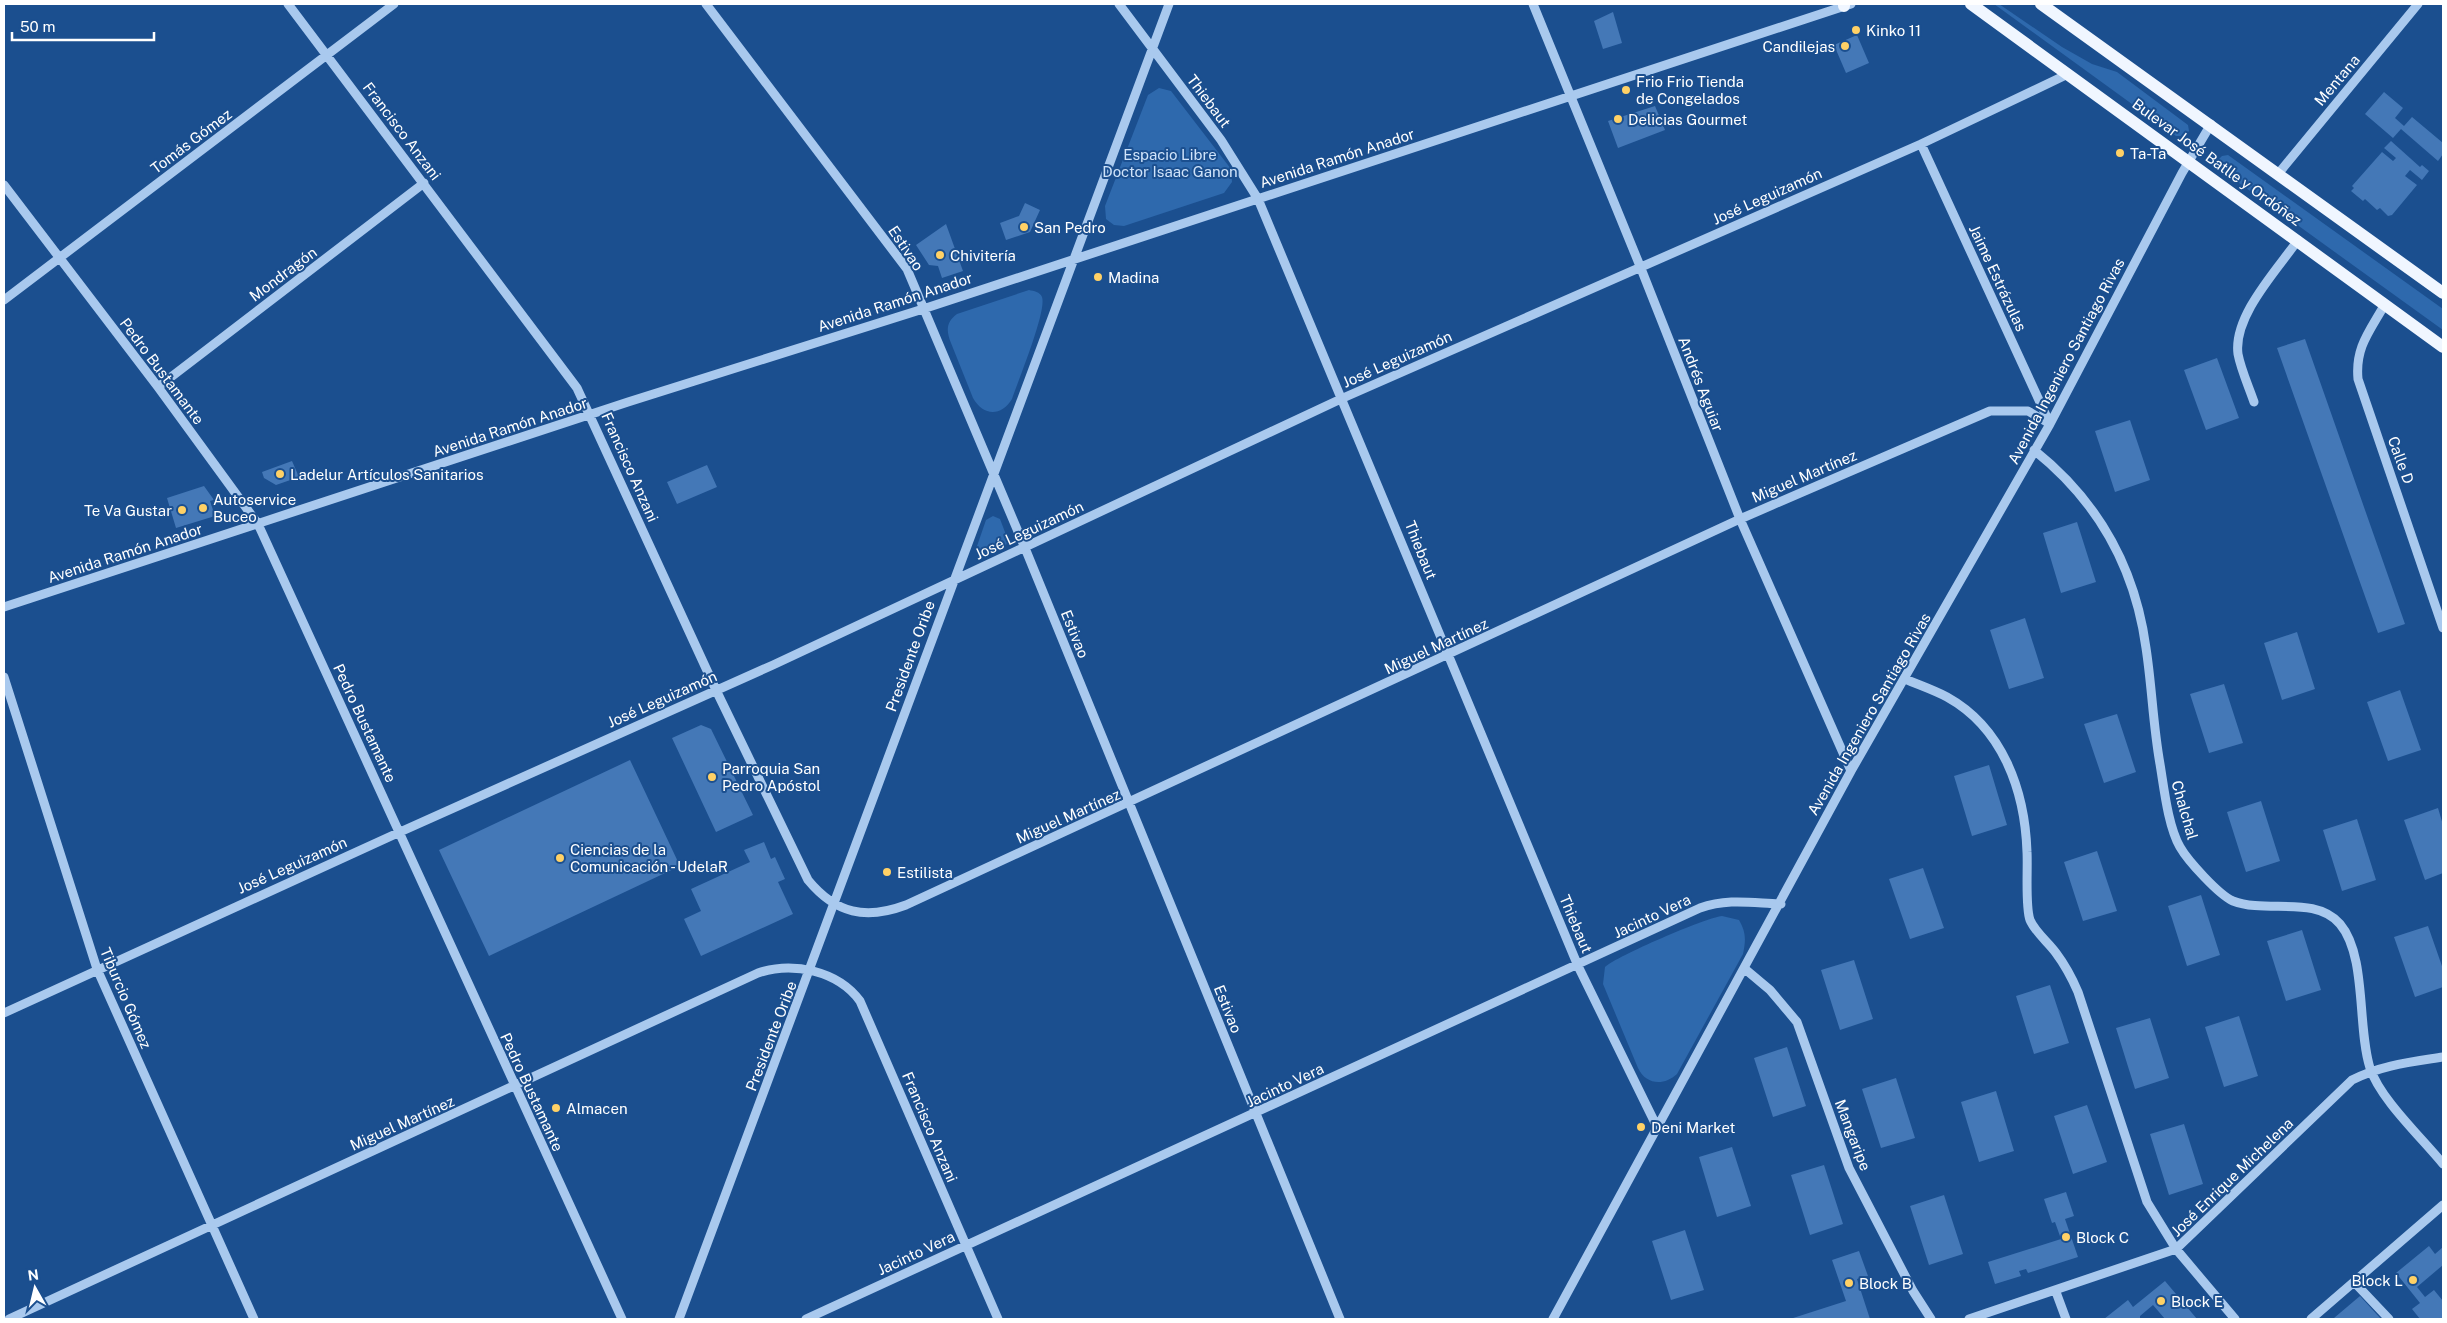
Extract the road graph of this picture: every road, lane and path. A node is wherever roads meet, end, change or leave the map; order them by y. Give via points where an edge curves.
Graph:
1 (288, 4) edge
2 (394, 4) edge
3 (706, 4) edge
4 (1119, 4) edge
5 (1169, 4) edge
6 (1533, 4) edge
7 (1971, 4) edge
8 (2041, 4) edge
9 (2418, 4) edge
10 (1846, 5) edge
11 (1152, 48) junction
12 (327, 54) junction
13 (2068, 74) junction
14 (1571, 96) junction
15 (2211, 124) junction
16 (1921, 144) junction
17 (2189, 161) junction
18 (2278, 174) junction
19 (424, 183) junction
20 (4, 185) edge
21 (1258, 199) junction
22 (2298, 240) junction
23 (1075, 257) junction
24 (59, 258) junction
25 (1640, 266) junction
26 (2443, 293) edge
27 (4, 300) edge
28 (2385, 304) junction
29 (923, 309) junction
30 (2443, 347) edge
31 (158, 387) junction
32 (1343, 398) junction
33 (2254, 402) dead end
34 (591, 414) junction
35 (2050, 424) junction
36 (2034, 450) junction
37 (994, 474) junction
38 (1740, 519) junction
39 (258, 524) junction
40 (1025, 548) junction
41 (952, 581) junction
42 (4, 606) edge
43 (2443, 628) edge
44 (1449, 655) junction
45 (4, 677) edge
46 (1905, 679) junction
47 (716, 690) junction
48 (1851, 770) junction
49 (1130, 803) junction
50 (400, 832) junction
51 (834, 904) junction
52 (1780, 904) junction
53 (1578, 966) junction
54 (97, 969) junction
55 (1745, 969) junction
56 (810, 970) junction
57 (4, 1013) edge
58 (2443, 1058) edge
59 (2371, 1070) junction
60 (514, 1087) junction
61 (1255, 1114) junction
62 (1658, 1129) junction
63 (2443, 1164) edge
64 (2443, 1205) edge
65 (210, 1224) junction
66 (966, 1246) junction
67 (2176, 1250) junction
68 (2354, 1282) junction
69 (2056, 1292) junction
70 (9, 1319) edge
71 (254, 1319) edge
72 (622, 1319) edge
73 (679, 1319) edge
74 (806, 1319) edge
75 (998, 1319) edge
76 (1340, 1319) edge
77 (1553, 1319) edge
78 (1931, 1319) edge
79 (1969, 1319) edge
80 (2066, 1319) edge
81 (2235, 1319) edge
82 (2311, 1319) edge
83 (2389, 1319) edge

1 - 12 street, Francisco Anzani
2 - 12 street, Tomás Gómez
3 - 29 street, Estivao via 907,269
4 - 11 street, Thiebaut
5 - 11 street, Presidente Oribe
6 - 14 street, Andrés Aguiar
7 - 13 main road, Bulevar José Batlle y Ordóñez
8 - 15 main road, Bulevar José Batlle y Ordóñez
9 - 18 street, Mentana
10 - 14 street, Avenida Ramón Anador
11 - 21 street, Thiebaut via 1221,140
11 - 23 street, Presidente Oribe
12 - 19 street, Francisco Anzani
12 - 24 street, Tomás Gómez
13 - 16 street, José Leguizamón
13 - 17 main road, Bulevar José Batlle y Ordóñez
14 - 21 street, Avenida Ramón Anador
14 - 25 street, Andrés Aguiar
15 - 17 street, Avenida Ingeniero Santiago Rivas
15 - 18 main road, Bulevar José Batlle y Ordóñez
16 - 25 street, José Leguizamón
16 - 35 street, Jaime Estrázulas
17 - 22 main road, Bulevar José Batlle y Ordóñez
17 - 35 street, Avenida Ingeniero Santiago Rivas
18 - 26 main road, Bulevar José Batlle y Ordóñez
19 - 31 street, Mondragón
19 - 34 street, Francisco Anzani via 577,388
20 - 24 street, Pedro Bustamante
21 - 23 street, Avenida Ramón Anador
21 - 32 street, Thiebaut
22 - 28 main road, Bulevar José Batlle y Ordóñez
22 - 33 street via 2248,310 2241,332 2238,354
23 - 29 street, Avenida Ramón Anador
23 - 37 street, Presidente Oribe
24 - 27 street, Tomás Gómez
24 - 31 street, Pedro Bustamante
25 - 32 street, José Leguizamón
25 - 38 street, Andrés Aguiar
28 - 30 main road, Bulevar José Batlle y Ordóñez
28 - 43 street, Calle D via 2359,350 2358,379
29 - 34 street, Avenida Ramón Anador
29 - 37 street, Estivao
31 - 39 street, Pedro Bustamante
32 - 40 street, José Leguizamón
32 - 44 street, Thiebaut
34 - 39 street, Avenida Ramón Anador
34 - 47 street, Francisco Anzani
35 - 36 street, Avenida Ingeniero Santiago Rivas
35 - 38 street, Miguel Martínez via 2028,411 1990,411
36 - 46 street, Avenida Ingeniero Santiago Rivas
36 - 59 street, Chalchal via 2061,472 2081,495 2119,550 2130,578 2146,648 2164,790 2179,846 2197,870 2232,900 2260,906 2317,909 2330,915 2346,931 2354,954 2365,1048
37 - 40 street, Estivao
37 - 41 street, Presidente Oribe
38 - 44 street, Miguel Martínez
38 - 48 street, Andrés Aguiar
39 - 42 street, Avenida Ramón Anador
39 - 50 street, Pedro Bustamante
40 - 41 street, José Leguizamón
40 - 49 street, Estivao
41 - 47 street, José Leguizamón
41 - 51 street, Presidente Oribe
44 - 49 street, Miguel Martínez
44 - 53 street, Thiebaut
45 - 54 street, Tiburcio Gómez
46 - 48 street, Avenida Ingeniero Santiago Rivas
46 - 67 street via 1947,697 1968,711 1998,744 2008,762 2024,814 2030,920 2063,962 2078,992 2142,1189
47 - 50 street, José Leguizamón
47 - 51 street, Francisco Anzani via 808,880
48 - 52 street, Avenida Ingeniero Santiago Rivas
49 - 51 street, Miguel Martínez via 888,912 870,914
49 - 61 street, Estivao
50 - 54 street, José Leguizamón
50 - 60 street, Pedro Bustamante
51 - 56 street, Presidente Oribe
52 - 53 street, Jacinto Vera via 1746,900 1714,903
52 - 55 street, Avenida Ingeniero Santiago Rivas
53 - 61 street, Jacinto Vera
53 - 62 street, Thiebaut
54 - 57 street, José Leguizamón
54 - 65 street, Tiburcio Gómez
55 - 62 street, Avenida Ingeniero Santiago Rivas
55 - 78 street, Mangaripe via 1770,990 1797,1022 1849,1168
56 - 60 street, Miguel Martínez via 772,968 758,973
56 - 66 street, Francisco Anzani via 846,985 860,1001
56 - 73 street, Presidente Oribe
58 - 59 street, José Enrique Michelena
59 - 63 street, Chalchal via 2386,1096
59 - 67 street, José Enrique Michelena via 2352,1080
60 - 65 street, Miguel Martínez
60 - 72 street, Pedro Bustamante
61 - 66 street, Jacinto Vera
61 - 76 street, Estivao
62 - 77 street, Avenida Ingeniero Santiago Rivas
64 - 68 street
65 - 70 street, Miguel Martínez
65 - 71 street, Tiburcio Gómez
66 - 74 street, Jacinto Vera
66 - 75 street, Francisco Anzani
67 - 69 street, José Enrique Michelena
67 - 81 street
68 - 82 street
68 - 83 street
69 - 79 street, José Enrique Michelena
69 - 80 street

